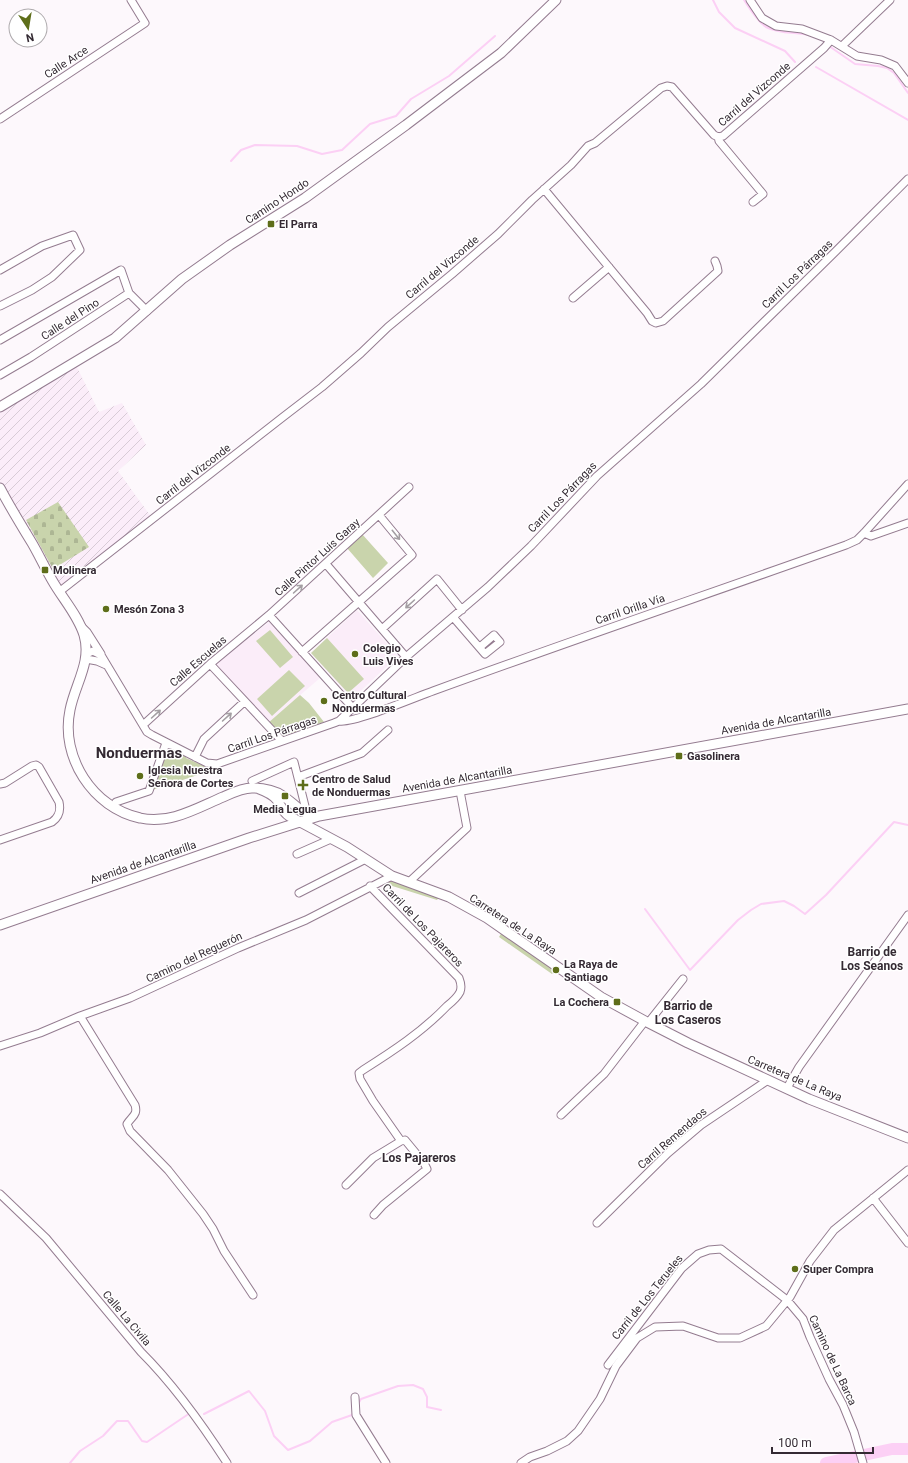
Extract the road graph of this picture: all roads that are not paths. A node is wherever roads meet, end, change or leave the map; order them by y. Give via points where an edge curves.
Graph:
1 (131, 0) edge
2 (556, 0) edge
3 (750, 0) edge
4 (890, 0) edge
5 (831, 40) junction
6 (842, 46) junction
7 (908, 83) edge
8 (0, 119) edge
9 (718, 137) junction
10 (908, 179) edge
11 (544, 189) junction
12 (753, 202) dead end
13 (715, 261) dead end
14 (609, 267) junction
15 (0, 270) edge
16 (129, 293) junction
17 (573, 298) dead end
18 (0, 306) edge
19 (147, 311) junction
20 (0, 340) edge
21 (0, 375) edge
22 (0, 406) edge
23 (908, 484) edge
24 (410, 487) dead end
25 (0, 488) edge
26 (379, 515) junction
27 (908, 523) edge
28 (864, 533) junction
29 (326, 564) junction
30 (59, 592) junction
31 (359, 602) junction
32 (462, 610) junction
33 (269, 615) junction
34 (453, 617) junction
35 (79, 624) junction
36 (382, 629) junction
37 (480, 647) dead end
38 (302, 652) junction
39 (101, 655) junction
40 (86, 656) junction
41 (406, 657) junction
42 (210, 664) junction
43 (106, 665) junction
44 (244, 702) junction
45 (352, 707) junction
46 (908, 709) edge
47 (339, 721) junction
48 (143, 725) junction
49 (388, 730) dead end
50 (282, 741) junction
51 (166, 743) junction
52 (195, 757) junction
53 (298, 777) junction
54 (0, 784) edge
55 (255, 785) junction
56 (460, 791) junction
57 (116, 802) dead end
58 (295, 806) junction
59 (284, 812) junction
60 (303, 817) junction
61 (274, 830) junction
62 (331, 839) junction
63 (0, 840) edge
64 (297, 854) dead end
65 (364, 860) junction
66 (392, 876) junction
67 (409, 882) junction
68 (370, 886) junction
69 (299, 893) dead end
70 (908, 915) edge
71 (0, 925) edge
72 (683, 979) dead end
73 (80, 1016) junction
74 (647, 1022) junction
75 (0, 1046) edge
76 (768, 1080) junction
77 (786, 1088) junction
78 (561, 1115) dead end
79 (908, 1138) edge
80 (402, 1141) junction
81 (908, 1170) edge
82 (346, 1185) dead end
83 (0, 1194) edge
84 (873, 1198) junction
85 (374, 1215) dead end
86 (597, 1222) dead end
87 (908, 1243) edge
88 (253, 1295) dead end
89 (787, 1300) junction
90 (608, 1365) dead end
91 (355, 1397) dead end
92 (227, 1463) edge
93 (386, 1463) edge
94 (521, 1463) edge
95 (863, 1463) edge

1 - 8 street, Calle Arce via 145,24
2 - 19 main road, Camino Hondo via 501,53 305,198 182,279
3 - 5 street via 762,18 776,26 802,29
4 - 6 street
5 - 6 street
5 - 9 street, Carril del Vizconde via 723,136
6 - 7 street via 857,56 881,60 895,66
9 - 11 street, Carril del Vizconde via 672,87 667,86 588,146
9 - 12 street via 763,194
10 - 32 street, Carril Los Párragas via 701,384 597,476 531,546
11 - 14 street
11 - 30 street, Carril del Vizconde via 493,239 388,326 322,387
13 - 14 street via 718,271 663,321 656,324
14 - 17 street
15 - 18 street via 42,246 73,235 80,250 52,277
16 - 19 street
16 - 20 street via 121,270
16 - 21 street, Calle del Pino
19 - 22 main road, Camino Hondo via 115,338
23 - 28 street, Carril Orilla Vía
24 - 26 street, Calle Pintor Luis Garay
25 - 30 main road
26 - 29 street, Calle Pintor Luis Garay
26 -> 31 street via 412,555
27 - 28 street via 871,536
28 - 47 street, Carril Orilla Vía via 856,540 838,548 349,721
29 - 31 street
33 -> 29 street, Calle Pintor Luis Garay
30 - 35 main road
31 - 36 street
31 - 38 street
32 - 34 street, Carril Los Párragas
32 -> 36 street via 437,579
33 - 38 street
33 - 42 street, Calle Escuelas
34 - 37 street
34 - 41 street, Carril Los Párragas
35 - 39 street, Carril Los Párragas
35 - 40 main road via 84,636
36 - 41 street
38 - 45 street
39 - 40 street via 93,651
39 - 43 street, Carril Los Párragas
40 - 43 street
40 - 55 main road via 70,709 69,734 79,770 100,798 134,817 158,820 180,815
41 - 45 street, Carril Los Párragas
42 - 44 street
48 -> 42 street, Calle Escuelas
43 - 48 street, Carril Los Párragas
44 - 50 street
52 -> 44 street via 204,739
45 - 47 street, Carril Los Párragas
46 - 56 main road, Avenida de Alcantarilla
47 - 50 street, Carril Los Párragas
48 - 51 street, Carril Los Párragas via 152,735
49 - 53 street via 362,754
50 - 52 street, Carril Los Párragas via 217,764 207,763
51 - 52 street, Carril Los Párragas
51 - 57 street via 149,791
53 - 55 street via 294,762
53 - 60 street via 305,806
54 - 63 street via 36,765 43,773 60,808 57,818 52,822
55 - 58 main road via 277,792
55 - 59 main road via 275,798
56 - 60 main road, Avenida de Alcantarilla
56 - 67 street via 467,828
58 - 59 street via 288,806
58 - 60 main road
59 - 60 main road, Carretera de La Raya via 289,816
59 - 61 main road via 282,823
60 - 61 main road, Avenida de Alcantarilla
60 - 62 main road, Carretera de La Raya
61 - 71 main road, Avenida de Alcantarilla
62 - 64 street
62 - 65 main road, Carretera de La Raya
65 - 66 main road, Carretera de La Raya
65 - 69 street
66 - 67 main road, Carretera de La Raya
66 - 68 street, Camino del Reguerón
67 - 74 main road, Carretera de La Raya via 449,897 487,918 601,997
68 - 73 street, Camino del Reguerón via 306,920 130,998
68 - 80 street, Carril de Los Pajareros via 461,984 460,992 439,1014 396,1050 359,1073 372,1101
70 - 77 street via 799,1066
72 - 74 street
73 - 75 street, Camino del Reguerón
73 - 88 street via 135,1105 135,1115 127,1124 130,1131 168,1170 203,1214
74 - 76 main road, Carretera de La Raya via 688,1044
74 - 78 street via 604,1074
76 - 77 main road, Carretera de La Raya
76 - 86 street, Carril Remendaos via 701,1125 668,1153
77 - 79 main road, Carretera de La Raya
80 - 82 street via 373,1158
80 - 85 street, Carril de Los Pajareros via 405,1140 427,1169 383,1204
81 - 84 street
83 - 92 street, Calle La Civila via 46,1238 141,1352 158,1368
84 - 87 street
84 - 89 street via 834,1230 810,1261
89 - 90 street, Carril de Los Terueles via 720,1248 709,1250 698,1254 682,1268
89 - 94 street via 766,1326 740,1338 718,1338 683,1326 655,1327 637,1338 616,1366 600,1399 578,1431 567,1441
89 - 95 street, Camino de La Barca via 803,1319 829,1379 844,1406
91 - 93 street via 356,1415

